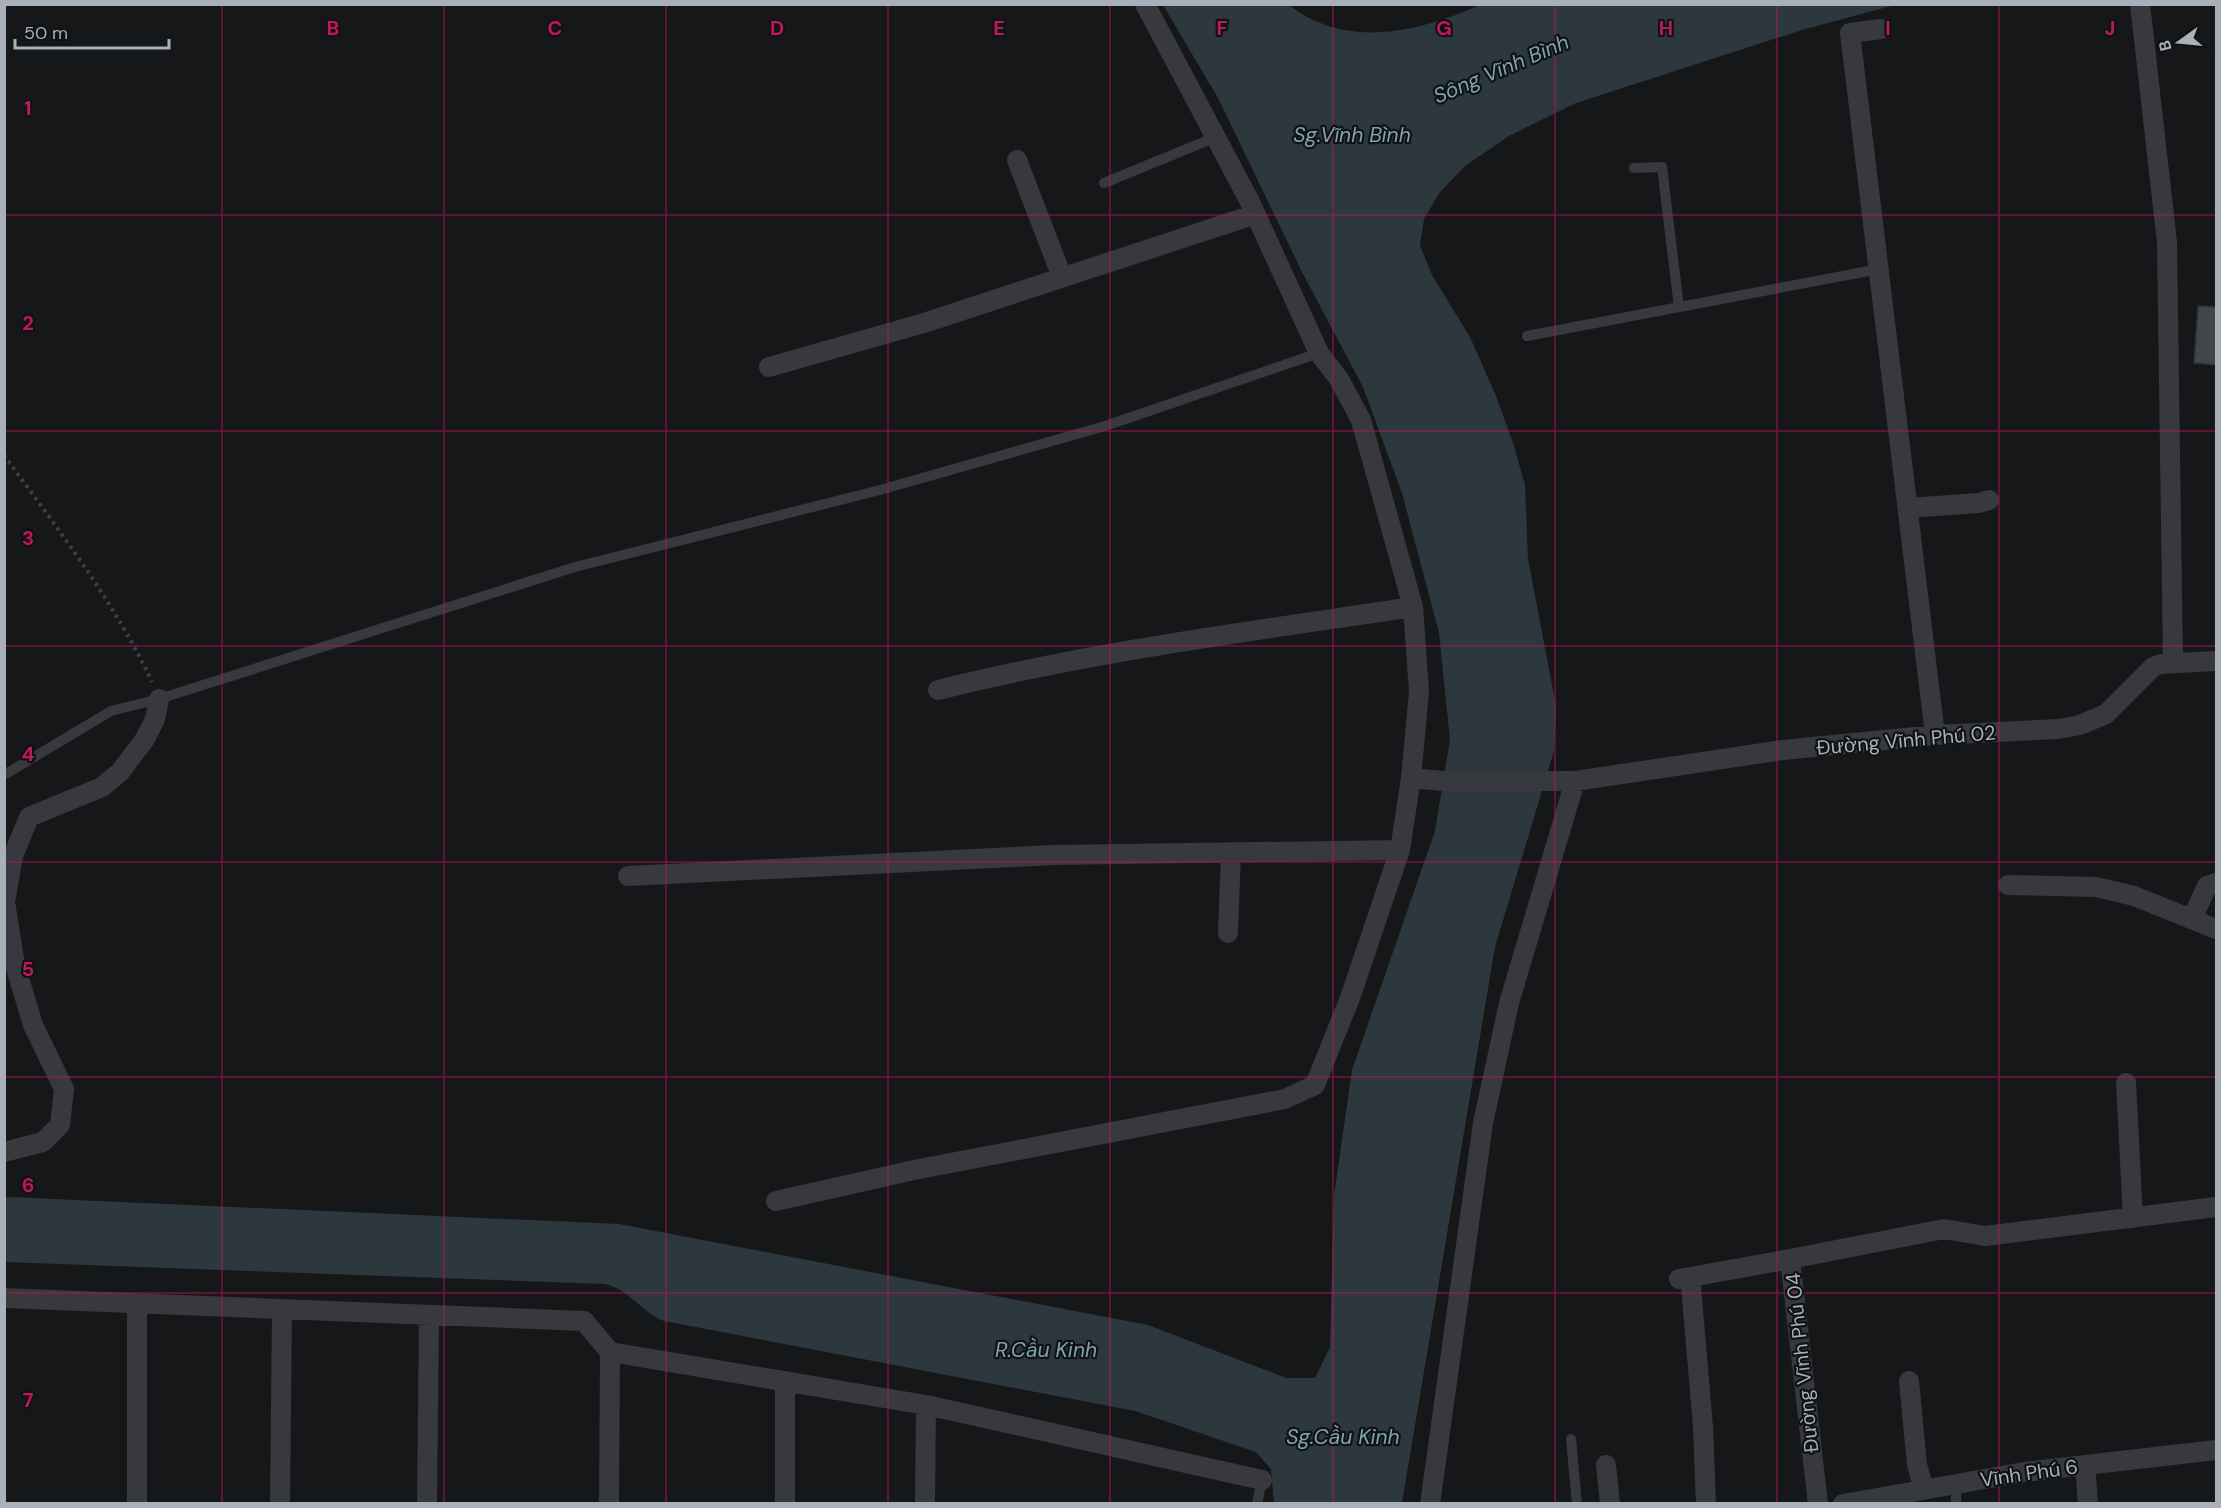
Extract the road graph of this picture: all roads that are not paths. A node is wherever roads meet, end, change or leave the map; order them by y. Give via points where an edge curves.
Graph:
1 (1145, 4) edge
2 (2140, 4) edge
3 (1881, 29) dead end
4 (1216, 136) junction
5 (1017, 160) dead end
6 (1634, 168) dead end
7 (1104, 183) dead end
8 (1256, 214) junction
9 (1879, 269) junction
10 (1062, 278) junction
11 (1679, 307) junction
12 (1527, 336) dead end
13 (1319, 353) junction
14 (769, 367) dead end
15 (1989, 500) dead end
16 (1908, 508) junction
17 (1413, 607) junction
18 (2217, 661) edge
19 (2173, 663) junction
20 (938, 690) dead end
21 (159, 699) junction
22 (1935, 735) junction
23 (4, 775) edge
24 (1411, 778) junction
25 (1567, 781) junction
26 (1400, 850) junction
27 (1232, 852) junction
28 (628, 876) dead end
29 (2217, 883) edge
30 (2008, 885) dead end
31 (2192, 919) junction
32 (2217, 929) edge
33 (1228, 933) dead end
34 (2126, 1083) dead end
35 (4, 1152) edge
36 (776, 1201) dead end
37 (2217, 1207) edge
38 (2133, 1218) junction
39 (1790, 1259) junction
40 (4, 1298) edge
41 (137, 1303) junction
42 (282, 1309) junction
43 (429, 1315) junction
44 (610, 1352) junction
45 (1909, 1381) dead end
46 (785, 1382) junction
47 (926, 1405) junction
48 (1571, 1439) dead end
49 (2217, 1450) edge
50 (1606, 1465) dead end
51 (2085, 1466) junction
52 (1262, 1480) joint
53 (1956, 1484) junction
54 (1924, 1490) junction
55 (136, 1503) edge
56 (280, 1503) edge
57 (427, 1503) edge
58 (609, 1503) edge
59 (785, 1503) edge
60 (925, 1503) edge
61 (1257, 1503) edge
62 (1430, 1503) edge
63 (1577, 1503) edge
64 (1610, 1503) edge
65 (1706, 1503) edge
66 (1818, 1503) edge
67 (1843, 1503) edge
68 (1956, 1503) edge
69 (2088, 1503) edge

1 - 4 street
2 - 19 street via 2167,242
3 - 9 street via 1850,33
4 - 7 lane
4 - 8 street
5 - 10 street
6 - 11 lane via 1662,167
8 - 10 street
8 - 13 street
9 - 11 lane
9 - 16 street
10 - 14 street
11 - 12 lane
13 - 17 street via 1339,379 1361,420
13 - 21 lane via 1105,426 880,490 575,567
15 - 16 street
16 - 22 street
17 - 20 street via 1125,650
17 - 24 street via 1419,692
18 - 19 street, Đường Vĩnh Phú 02
19 - 22 street, Đường Vĩnh Phú 02 via 2153,667 2106,714 2080,725
21 - 23 lane via 111,711
21 - 35 street via 145,739 120,772 102,787 29,817 13,856 5,902 15,965 33,1025 64,1089 60,1125 43,1142
22 - 25 street, Đường Vĩnh Phú 02 via 1783,750
24 - 25 street, Đường Vĩnh Phú 02
24 - 26 street
25 - 62 street via 1509,1003 1483,1123
26 - 27 street
26 - 36 street via 1350,998 1315,1085 1285,1099 914,1170
27 - 28 street via 1054,855
27 - 33 street
29 - 31 street via 2207,886
30 - 31 street via 2096,887 2134,896
31 - 32 street
34 - 38 street
37 - 38 street, Đường Vĩnh Phú 04
38 - 39 street, Đường Vĩnh Phú 04 via 1985,1236 1944,1229
39 - 65 street via 1685,1283 1703,1427
39 - 66 street, Đường Vĩnh Phú 04
40 - 41 street
41 - 42 street
41 - 55 street
42 - 43 street
42 - 56 street
43 - 44 street via 584,1321
43 - 57 street
44 - 46 street
44 - 58 street
45 - 54 street via 1917,1465
46 - 47 street
46 - 59 street
47 - 52 street
47 - 60 street
48 - 63 lane
49 - 51 street, Vĩnh Phú 6
50 - 64 street
51 - 53 street, Vĩnh Phú 6
51 - 69 street
52 - 61 lane
53 - 54 street, Vĩnh Phú 6
53 - 68 lane
54 - 67 street, Vĩnh Phú 6

